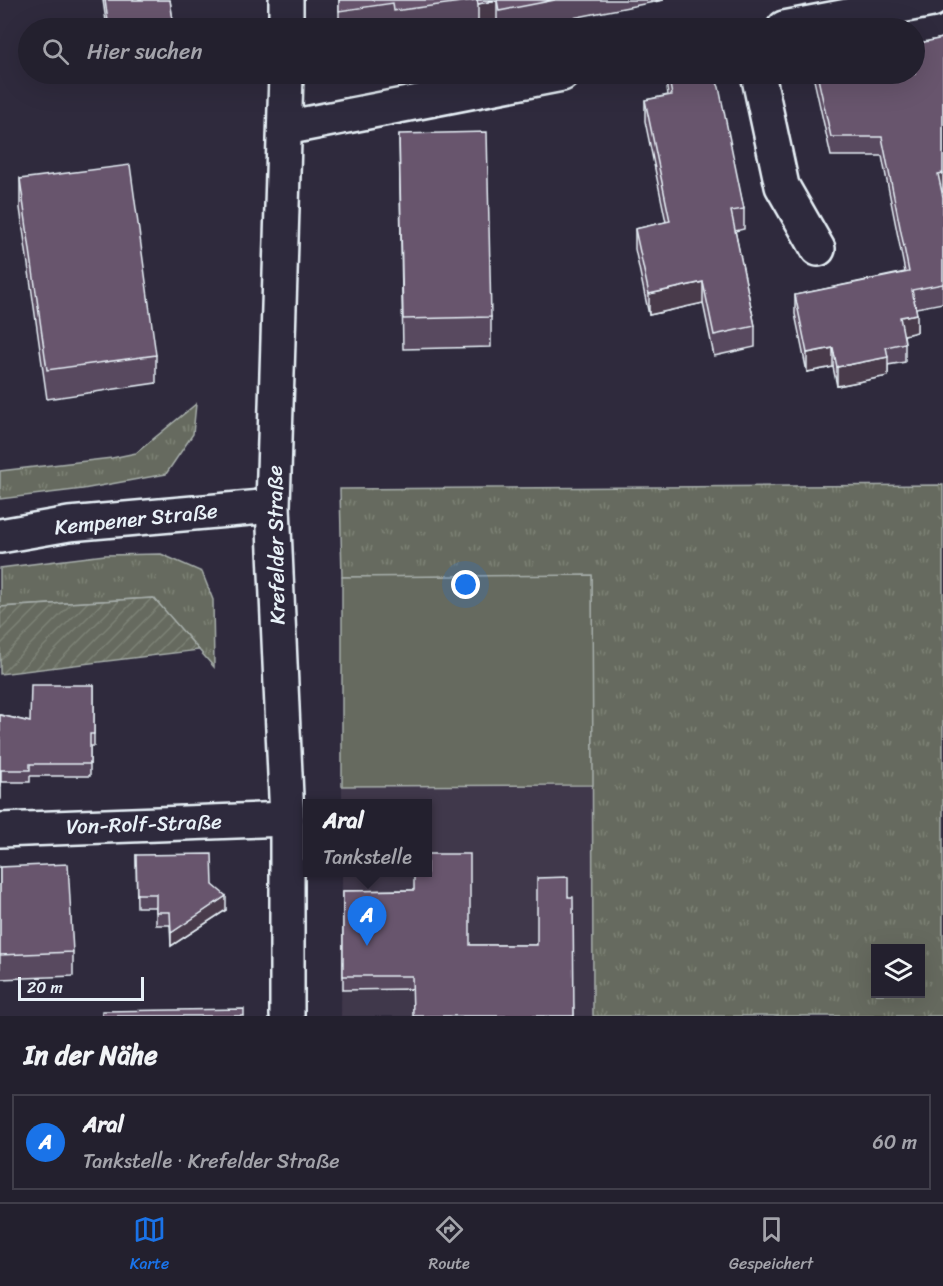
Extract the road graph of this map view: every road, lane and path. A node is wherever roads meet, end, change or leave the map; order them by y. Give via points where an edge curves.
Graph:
1 (286, 0) edge
2 (932, 0) edge
3 (286, 18) edge
4 (837, 18) edge
5 (286, 84) edge
6 (511, 84) edge
7 (760, 84) edge
8 (285, 128) junction
9 (818, 249) dead end
10 (273, 506) junction
11 (0, 536) edge
12 (287, 819) junction
13 (0, 830) edge
14 (287, 1016) edge

1 - 3 street
2 - 4 street
5 - 8 street, Krefelder Straße
6 - 8 street
7 - 9 street via 782,186
8 - 10 street, Krefelder Straße
10 - 11 street, Kempener Straße via 69,524
10 - 12 street, Krefelder Straße
12 - 13 street, Von-Rolf-Straße
12 - 14 street, Krefelder Straße

